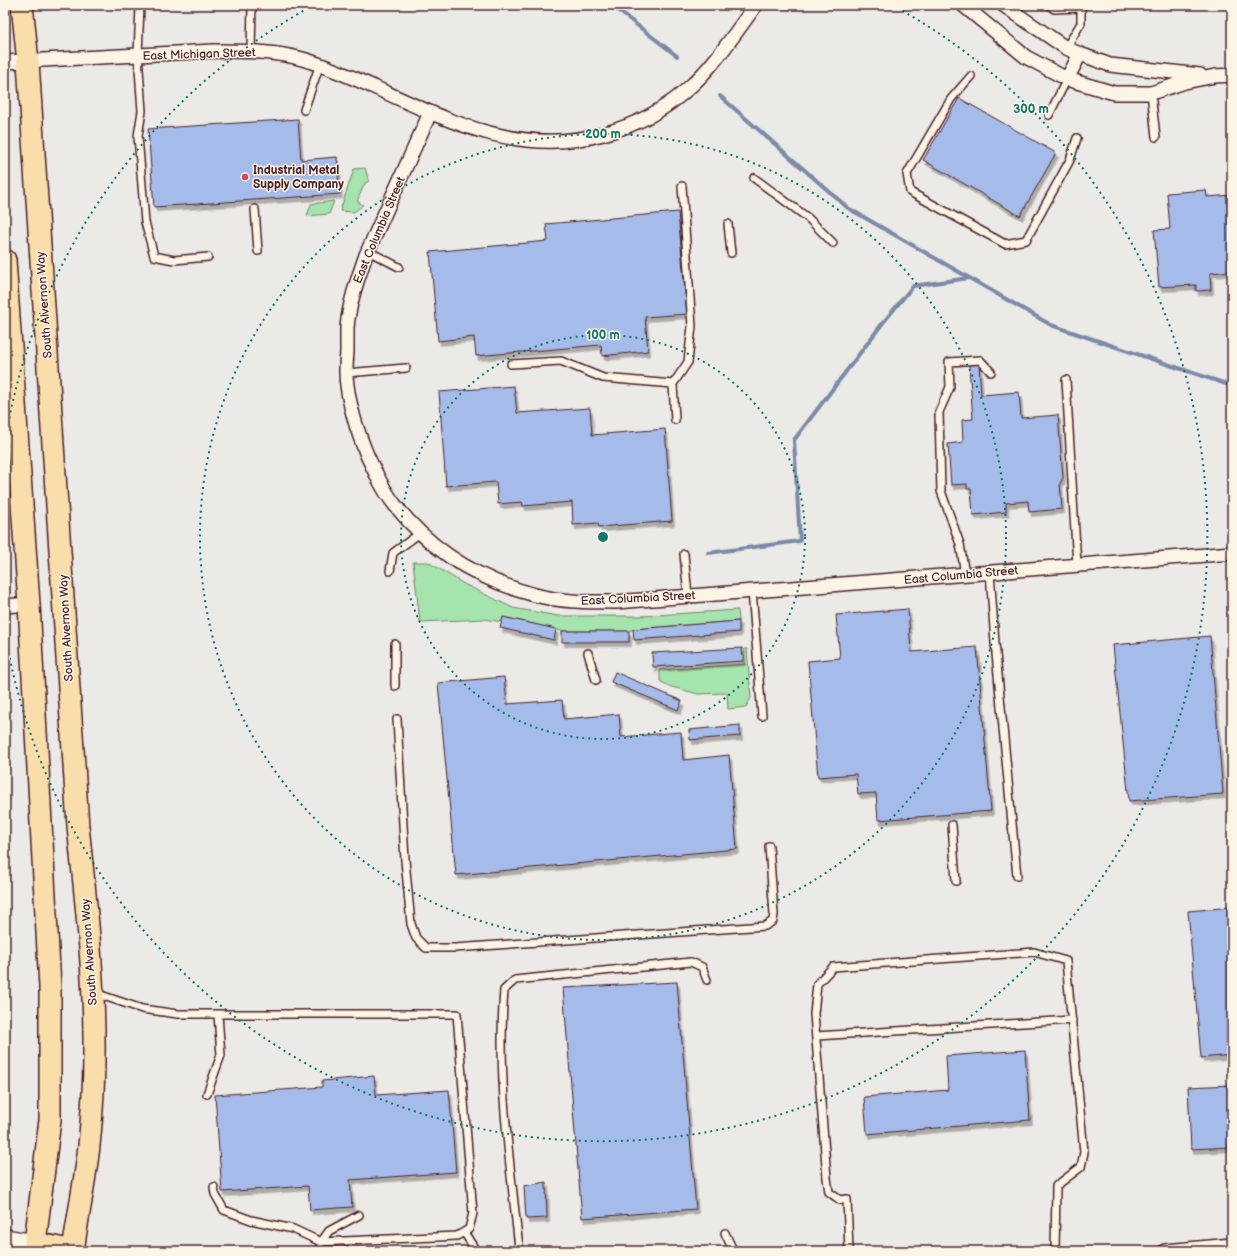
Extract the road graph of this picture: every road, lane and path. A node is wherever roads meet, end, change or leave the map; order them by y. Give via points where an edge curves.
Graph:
1 (22, 5) edge
2 (140, 5) edge
3 (252, 5) edge
4 (756, 5) edge
5 (963, 5) edge
6 (1049, 5) edge
7 (1010, 7) edge
8 (1066, 48) junction
9 (251, 51) junction
10 (1080, 54) junction
11 (138, 55) junction
12 (5, 62) edge
13 (28, 62) junction
14 (320, 64) junction
15 (1232, 75) edge
16 (971, 76) dead end
17 (1215, 76) junction
18 (1067, 79) junction
19 (1151, 93) junction
20 (304, 110) dead end
21 (430, 113) junction
22 (1049, 115) dead end
23 (1156, 137) dead end
24 (1077, 138) dead end
25 (754, 178) dead end
26 (682, 186) dead end
27 (255, 209) dead end
28 (728, 224) dead end
29 (833, 243) dead end
30 (368, 251) junction
31 (258, 252) dead end
32 (731, 252) dead end
33 (208, 257) dead end
34 (5, 260) edge
35 (399, 267) dead end
36 (511, 364) dead end
37 (406, 368) dead end
38 (991, 372) dead end
39 (346, 373) junction
40 (1066, 380) dead end
41 (673, 384) junction
42 (675, 420) dead end
43 (420, 533) junction
44 (1232, 553) edge
45 (684, 554) dead end
46 (1077, 565) junction
47 (390, 571) dead end
48 (990, 572) junction
49 (965, 574) junction
50 (752, 591) junction
51 (688, 596) junction
52 (29, 604) junction
53 (5, 606) edge
54 (395, 644) dead end
55 (588, 653) dead end
56 (596, 680) dead end
57 (395, 686) dead end
58 (762, 716) dead end
59 (397, 719) dead end
60 (952, 825) dead end
61 (769, 846) dead end
62 (1017, 876) dead end
63 (956, 881) dead end
64 (707, 980) dead end
65 (93, 993) junction
66 (218, 1015) junction
67 (1072, 1020) junction
68 (816, 1036) junction
69 (207, 1094) dead end
70 (214, 1187) dead end
71 (359, 1215) dead end
72 (464, 1232) junction
73 (725, 1233) dead end
74 (5, 1238) edge
75 (321, 1242) junction
76 (1232, 1245) edge
77 (35, 1247) edge
78 (519, 1248) dead end
79 (73, 1251) edge
80 (319, 1251) edge
81 (476, 1251) edge
82 (736, 1251) edge
83 (849, 1251) edge
84 (1055, 1251) edge
85 (1165, 1251) edge

1 - 13 main road, South Alvernon Way
2 - 11 lane
3 - 9 lane
4 - 21 street, East Michigan Street via 693,84 659,110 625,128 575,140 536,141 483,133
5 - 18 street via 1026,57
6 - 8 lane via 1054,9 1081,8 1081,23
7 - 8 street
8 - 10 street
9 - 11 street, East Michigan Street
9 - 14 street, East Michigan Street via 276,53
10 - 17 street via 1110,65
10 - 18 street
11 - 13 street, East Michigan Street
11 - 33 lane via 142,111 138,136 145,222 154,256 174,260
12 - 13 street, East Michigan Street
13 - 65 main road, South Alvernon Way via 78,826
14 - 20 lane
14 - 21 street, East Michigan Street
15 - 17 street
16 - 24 lane via 951,100 907,174 910,192 1005,244 1026,240 1070,160
17 - 19 street
18 - 19 street via 1114,93
18 - 22 lane
19 - 23 lane
21 - 30 street, East Columbia Street
25 - 29 lane via 808,218
26 - 41 lane via 692,326 688,362
27 - 31 lane
28 - 32 lane
30 - 35 lane
30 - 39 street, East Columbia Street via 358,277 347,327
34 - 52 main road
36 - 41 lane via 561,361 603,378
37 - 39 lane
38 - 49 lane via 980,360 949,362 950,387 939,412 941,491 960,544
39 - 43 street, East Columbia Street via 355,422 374,470 395,505
40 - 46 lane
41 - 42 lane
43 - 47 lane via 393,553
43 - 51 street, East Columbia Street via 445,554 471,570 502,585 536,596 577,602 616,602
44 - 46 street, East Columbia Street
45 - 51 lane
46 - 48 street, East Columbia Street
48 - 49 street, East Columbia Street
48 - 62 lane
49 - 50 street, East Columbia Street
50 - 51 street, East Columbia Street
50 - 58 lane
52 - 53 street
52 - 77 main road via 50,987 50,1120
54 - 57 lane
55 - 56 lane
59 - 61 lane via 411,924 416,938 426,948 765,926 773,921 774,914
60 - 63 lane
64 - 78 lane via 702,967 692,962 515,980 504,990 504,1099
65 - 66 lane via 142,1009 178,1014
65 - 79 main road, South Alvernon Way via 94,1056 89,1147
66 - 69 lane via 221,1055
66 - 72 lane via 457,1014 473,1214 470,1229
67 - 68 lane
67 - 68 lane via 1066,961 1034,952 834,967 817,984 814,1014
67 - 84 lane via 1084,1152 1081,1167 1056,1186
68 - 83 lane via 829,1192 840,1200 847,1200
70 - 75 lane via 214,1194 224,1210 252,1220 294,1229
71 - 75 lane via 329,1231
72 - 75 lane via 457,1236
72 - 81 lane
73 - 82 lane
74 - 77 street
75 - 80 lane
76 - 85 street
77 - 79 main road

